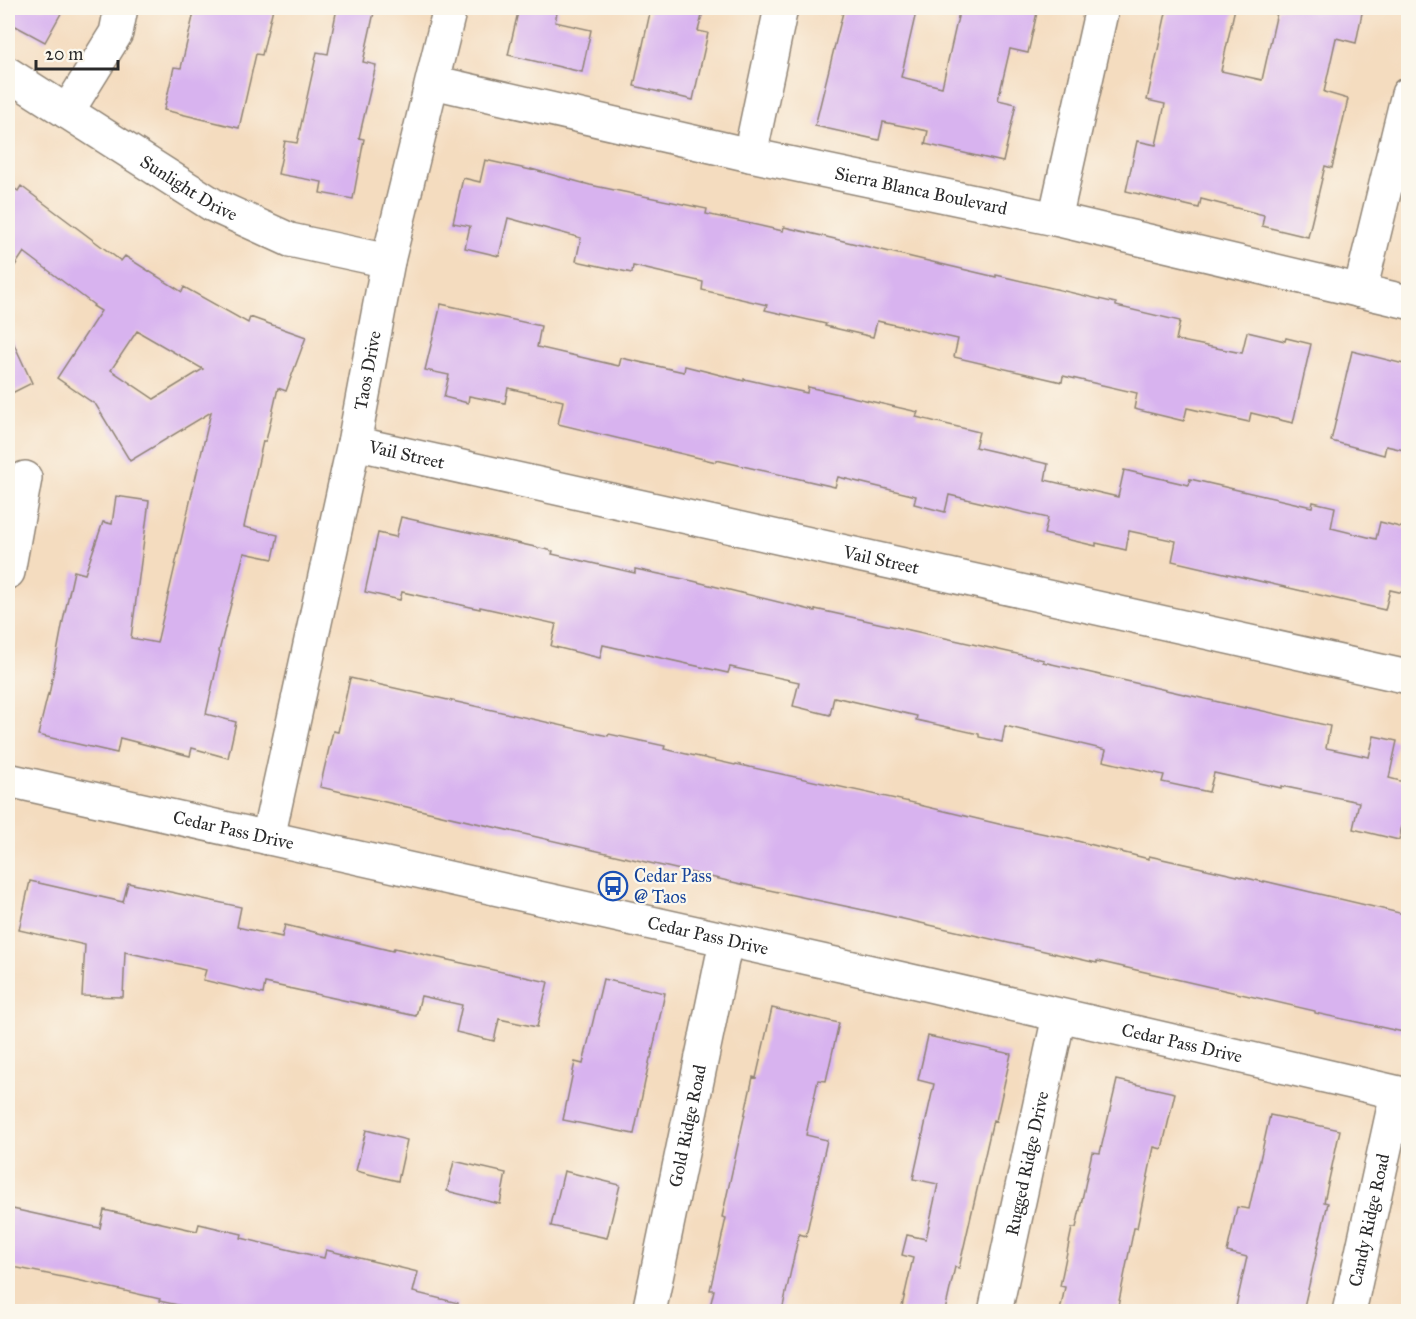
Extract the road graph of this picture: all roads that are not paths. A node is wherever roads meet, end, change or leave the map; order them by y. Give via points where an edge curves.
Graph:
1 (121, 8) edge
2 (450, 8) edge
3 (781, 8) edge
4 (1102, 8) edge
5 (8, 74) edge
6 (433, 82) junction
7 (1408, 94) edge
8 (67, 112) junction
9 (750, 155) junction
10 (1055, 219) junction
11 (388, 261) junction
12 (1360, 291) junction
13 (1408, 302) edge
14 (354, 443) junction
15 (25, 478) dead end
16 (8, 572) edge
17 (1408, 677) edge
18 (8, 780) edge
19 (268, 838) junction
20 (726, 941) junction
21 (1059, 1016) junction
22 (1403, 1094) edge
23 (649, 1311) edge
24 (995, 1311) edge
25 (1349, 1311) edge

1 - 8 street via 116,33
2 - 6 street, Taos Drive
3 - 9 street
4 - 10 street
5 - 8 street, Sunlight Drive
6 - 9 street, Sierra Blanca Boulevard
6 - 11 street, Taos Drive
7 - 12 street
8 - 11 street, Sunlight Drive via 213,205 290,240
9 - 10 street, Sierra Blanca Boulevard
10 - 12 street, Sierra Blanca Boulevard
11 - 14 street, Taos Drive
12 - 13 street, Sierra Blanca Boulevard
14 - 17 street, Vail Street
14 - 19 street, Taos Drive
15 - 16 street
18 - 19 street, Cedar Pass Drive
19 - 20 street, Cedar Pass Drive
20 - 21 street, Cedar Pass Drive
20 - 23 street, Gold Ridge Road
21 - 22 street, Cedar Pass Drive
21 - 24 street, Rugged Ridge Drive
22 - 25 street, Candy Ridge Road

